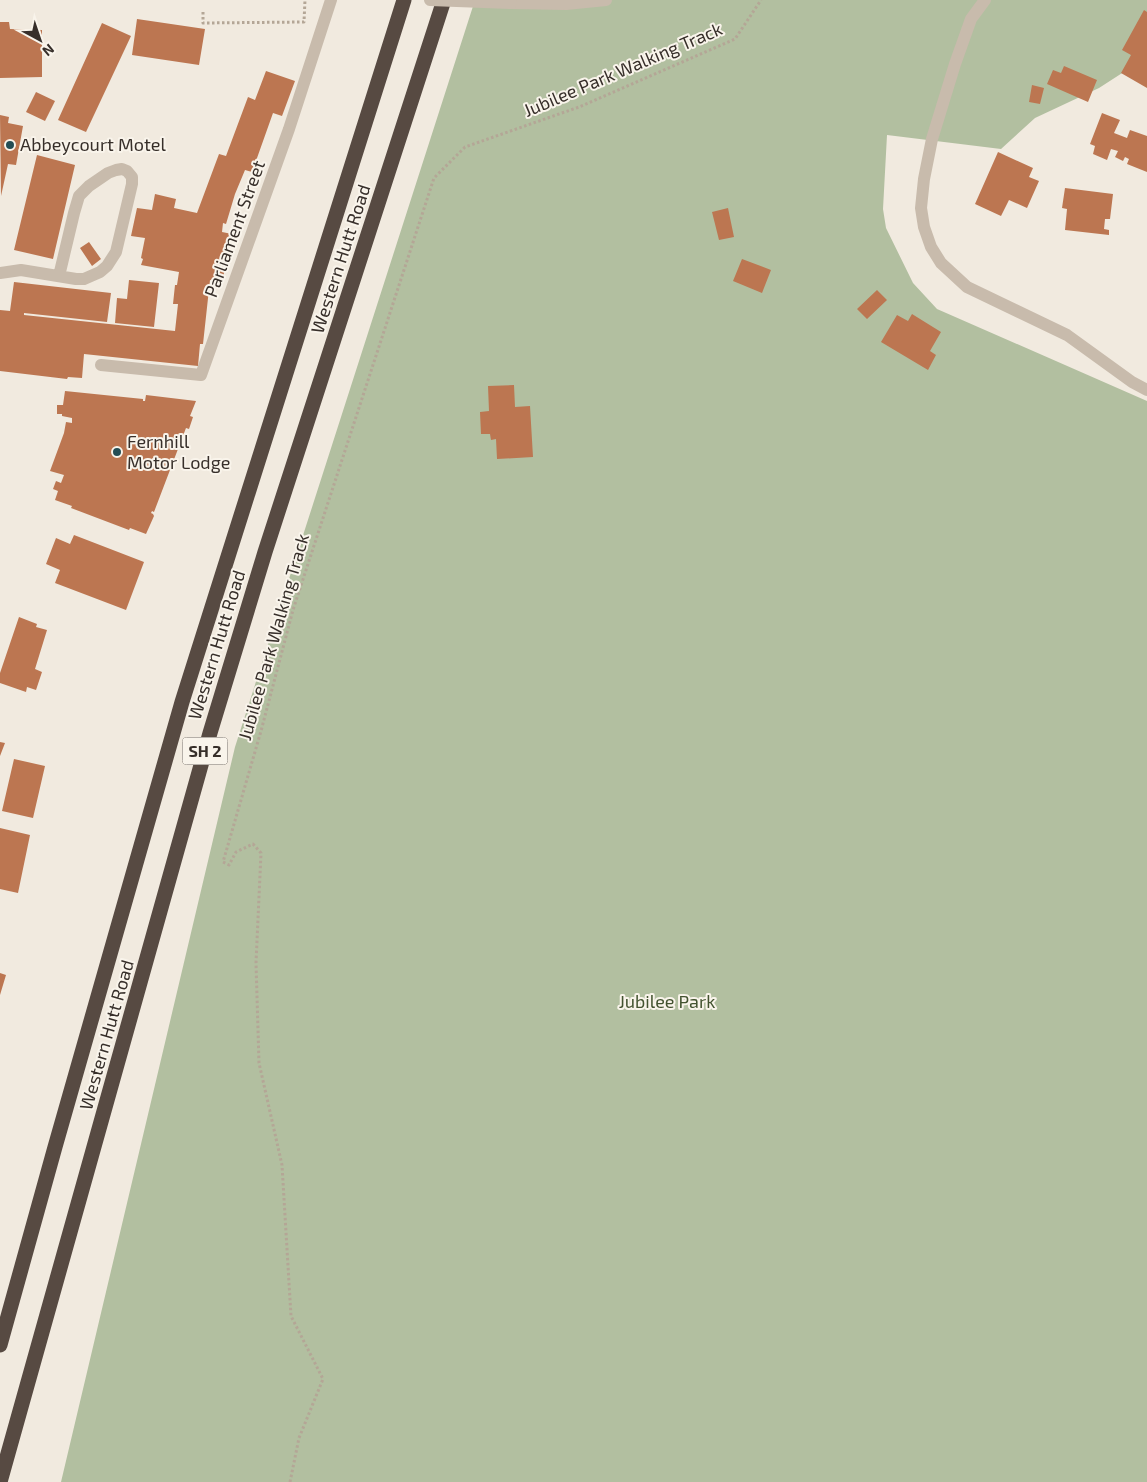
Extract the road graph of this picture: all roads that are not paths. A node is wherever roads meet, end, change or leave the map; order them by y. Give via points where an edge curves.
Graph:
1 (331, 0) edge
2 (404, 0) edge
3 (430, 0) edge
4 (444, 0) edge
5 (606, 0) edge
6 (985, 0) edge
7 (0, 273) edge
8 (59, 276) junction
9 (102, 366) dead end
10 (1147, 390) edge
11 (0, 1345) edge
12 (0, 1482) edge

1 - 9 street, Parliament Street via 290,129 201,375
2 - 11 highway, Western Hutt Road / SH 2 via 182,702
3 - 5 street, bridge via 566,4
4 - 12 highway, Western Hutt Road / SH 2 via 265,552 210,733
6 - 10 street via 971,19 932,139 922,208 931,247 941,263 967,287 1067,335
7 - 8 street via 21,270
8 - 8 street via 84,279 112,260 132,184 132,177 127,171 122,169 108,174 79,196

